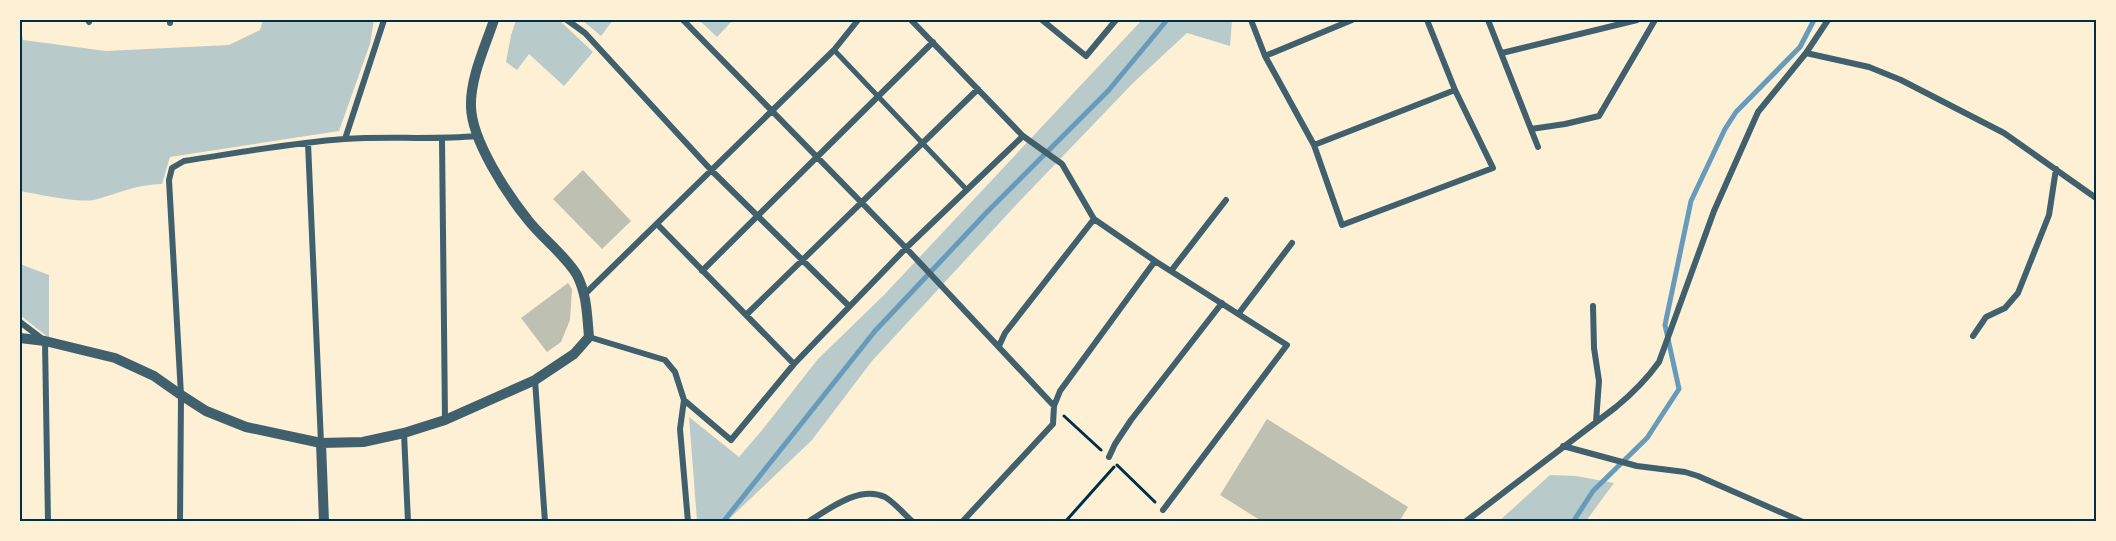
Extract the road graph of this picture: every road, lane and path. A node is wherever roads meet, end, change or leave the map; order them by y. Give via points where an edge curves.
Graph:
1 (384, 20) edge
2 (494, 20) edge
3 (567, 20) edge
4 (683, 20) edge
5 (858, 20) edge
6 (911, 20) edge
7 (1042, 20) edge
8 (1116, 20) edge
9 (1251, 20) edge
10 (1348, 20) edge
11 (1427, 20) edge
12 (1488, 20) edge
13 (1638, 20) edge
14 (1655, 20) edge
15 (1828, 20) edge
16 (933, 42) junction
17 (834, 50) junction
18 (1502, 53) junction
19 (1806, 53) junction
20 (1265, 56) junction
21 (978, 89) junction
22 (1455, 90) junction
23 (878, 97) junction
24 (773, 111) junction
25 (1531, 129) junction
26 (477, 136) junction
27 (1023, 136) junction
28 (345, 139) junction
29 (442, 139) junction
30 (308, 142) junction
31 (922, 143) junction
32 (1314, 145) junction
33 (1538, 147) dead end
34 (817, 157) junction
35 (2056, 169) junction
36 (712, 171) junction
37 (967, 190) junction
38 (2097, 198) edge
39 (1226, 200) dead end
40 (861, 202) junction
41 (758, 216) junction
42 (1094, 219) junction
43 (657, 224) junction
44 (1292, 243) dead end
45 (906, 248) junction
46 (802, 260) junction
47 (1155, 261) junction
48 (702, 270) junction
49 (1171, 271) junction
50 (585, 294) junction
51 (1222, 303) junction
52 (849, 306) junction
53 (1593, 306) dead end
54 (1239, 313) junction
55 (746, 315) junction
56 (20, 322) edge
57 (1973, 336) dead end
58 (589, 337) junction
59 (20, 338) edge
60 (45, 341) junction
61 (999, 346) junction
62 (794, 364) junction
63 (534, 380) junction
64 (181, 395) junction
65 (684, 400) junction
66 (1054, 406) junction
67 (444, 420) junction
68 (1596, 422) junction
69 (404, 434) junction
70 (321, 443) junction
71 (1563, 446) junction
72 (1109, 458) dead end
73 (1117, 464) dead end
74 (1163, 510) dead end
75 (48, 522) edge
76 (180, 522) edge
77 (324, 522) edge
78 (408, 522) edge
79 (545, 522) edge
80 (688, 522) edge
81 (808, 522) edge
82 (913, 522) edge
83 (962, 522) edge
84 (1065, 522) edge
85 (1465, 522) edge
86 (1803, 522) edge

1 - 28 street
2 - 26 street via 473,84 471,109
3 - 36 street via 585,33
4 - 24 street
5 - 17 street
6 - 16 street
7 - 8 street via 1086,56
9 - 20 street
10 - 20 street
11 - 22 street
12 - 18 street
13 - 18 street
14 - 25 street via 1599,116
15 - 19 street
16 - 21 street
16 - 23 street
17 - 23 street
17 - 24 street
18 - 25 street
19 - 35 street via 1869,67 1901,80 2004,133
19 - 68 street via 1758,112 1714,211 1659,362 1639,388
20 - 32 street
21 - 27 street
21 - 31 street
22 - 32 street
22 - 32 street via 1493,168 1342,225
23 - 31 street
23 - 34 street
24 - 34 street
24 - 36 street
25 - 33 street
26 - 29 street
26 - 50 street via 517,204 576,272
27 - 37 street
27 - 42 street via 1062,164
28 - 29 street
28 - 30 street
29 - 67 street
30 - 64 street via 184,161 172,168 169,180
30 - 70 street
31 - 37 street
31 - 40 street
34 - 40 street
34 - 41 street
35 - 38 street
35 - 57 street via 2049,215 2018,293 2005,308 1986,317
36 - 41 street
36 - 43 street
37 - 45 street
39 - 49 street
40 - 45 street
40 - 46 street
41 - 46 street
41 - 48 street
42 - 47 street
42 - 61 street
43 - 48 street
43 - 50 street
44 - 54 street
45 - 52 street
45 - 61 street
46 - 52 street
46 - 55 street
47 - 49 street
47 - 66 street via 1060,391
48 - 55 street
49 - 51 street
50 - 58 street
51 - 54 street
51 - 72 street via 1131,420
52 - 62 street
53 - 68 street via 1599,381
54 - 74 street via 1287,345
55 - 62 street
56 - 60 street
58 - 63 street via 574,354
58 - 65 street via 665,360 675,372
59 - 60 street
60 - 64 street via 115,358 154,376
60 - 75 street
61 - 66 street
62 - 65 street via 731,440
63 - 67 street
63 - 79 street
64 - 70 street via 206,411 246,427
64 - 76 street
65 - 80 street via 680,429
66 - 83 street via 1053,424
67 - 69 street
68 - 71 street
69 - 70 street via 363,442
69 - 78 street
70 - 77 street
71 - 85 street
71 - 86 street via 1637,466 1698,476
73 - 84 path
81 - 82 street via 850,497 869,493 885,498

